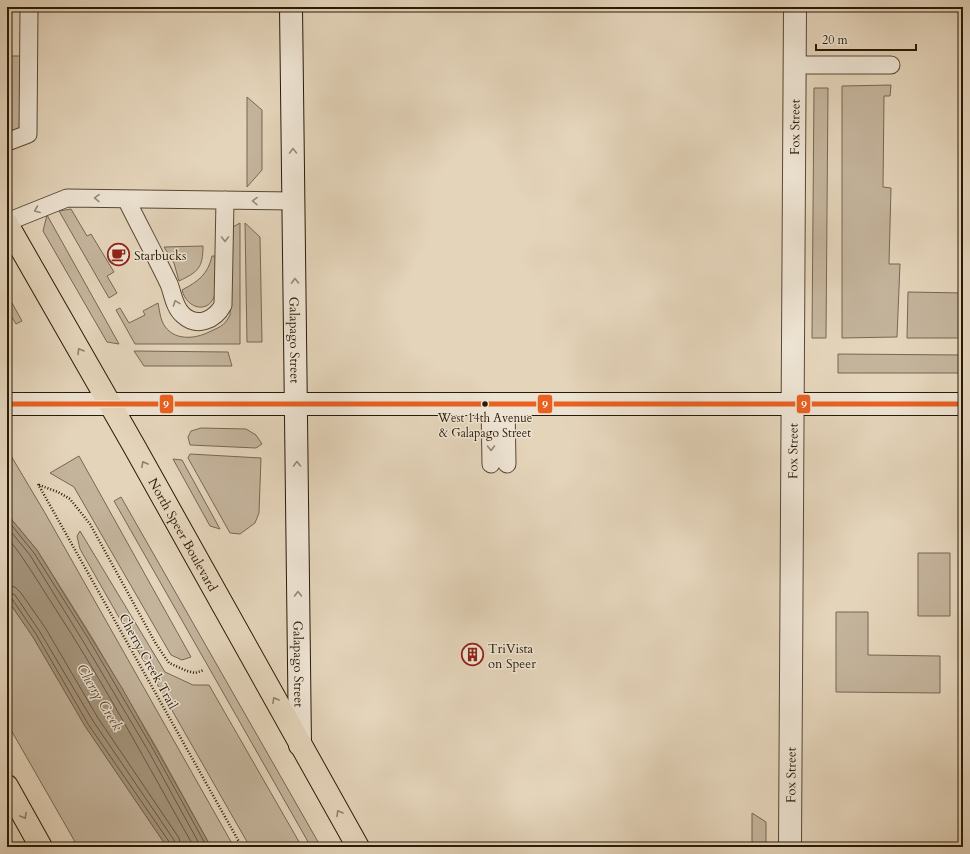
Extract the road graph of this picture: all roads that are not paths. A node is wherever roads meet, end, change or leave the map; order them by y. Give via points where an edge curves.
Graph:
1 (29, 7) edge
2 (292, 7) edge
3 (795, 7) edge
4 (794, 65) junction
5 (891, 65) dead end
6 (7, 142) edge
7 (126, 199) junction
8 (225, 200) junction
9 (294, 201) junction
10 (7, 223) edge
11 (7, 404) edge
12 (110, 404) junction
13 (296, 404) junction
14 (498, 404) junction
15 (793, 404) junction
16 (963, 404) edge
17 (499, 464) dead end
18 (300, 745) junction
19 (7, 786) edge
20 (41, 847) edge
21 (358, 847) edge
22 (790, 847) edge

1 - 6 lane via 28,134
9 -> 2 street, Galapago Street
3 - 4 street, Fox Street
4 - 5 lane
4 - 15 street, Fox Street
7 - 8 lane
8 -> 7 lane via 223,305 214,317 200,322 186,318 178,309 169,285
7 -> 10 lane via 68,198
9 -> 8 lane
13 -> 9 street, Galapago Street
12 -> 10 main road, North Speer Boulevard
11 - 12 street
12 - 13 street
18 -> 12 main road, North Speer Boulevard
13 - 14 street
18 -> 13 street, Galapago Street
14 - 15 street
14 - 17 lane
15 - 16 street
15 - 22 street, Fox Street
21 -> 18 main road, North Speer Boulevard
19 -> 20 main road

